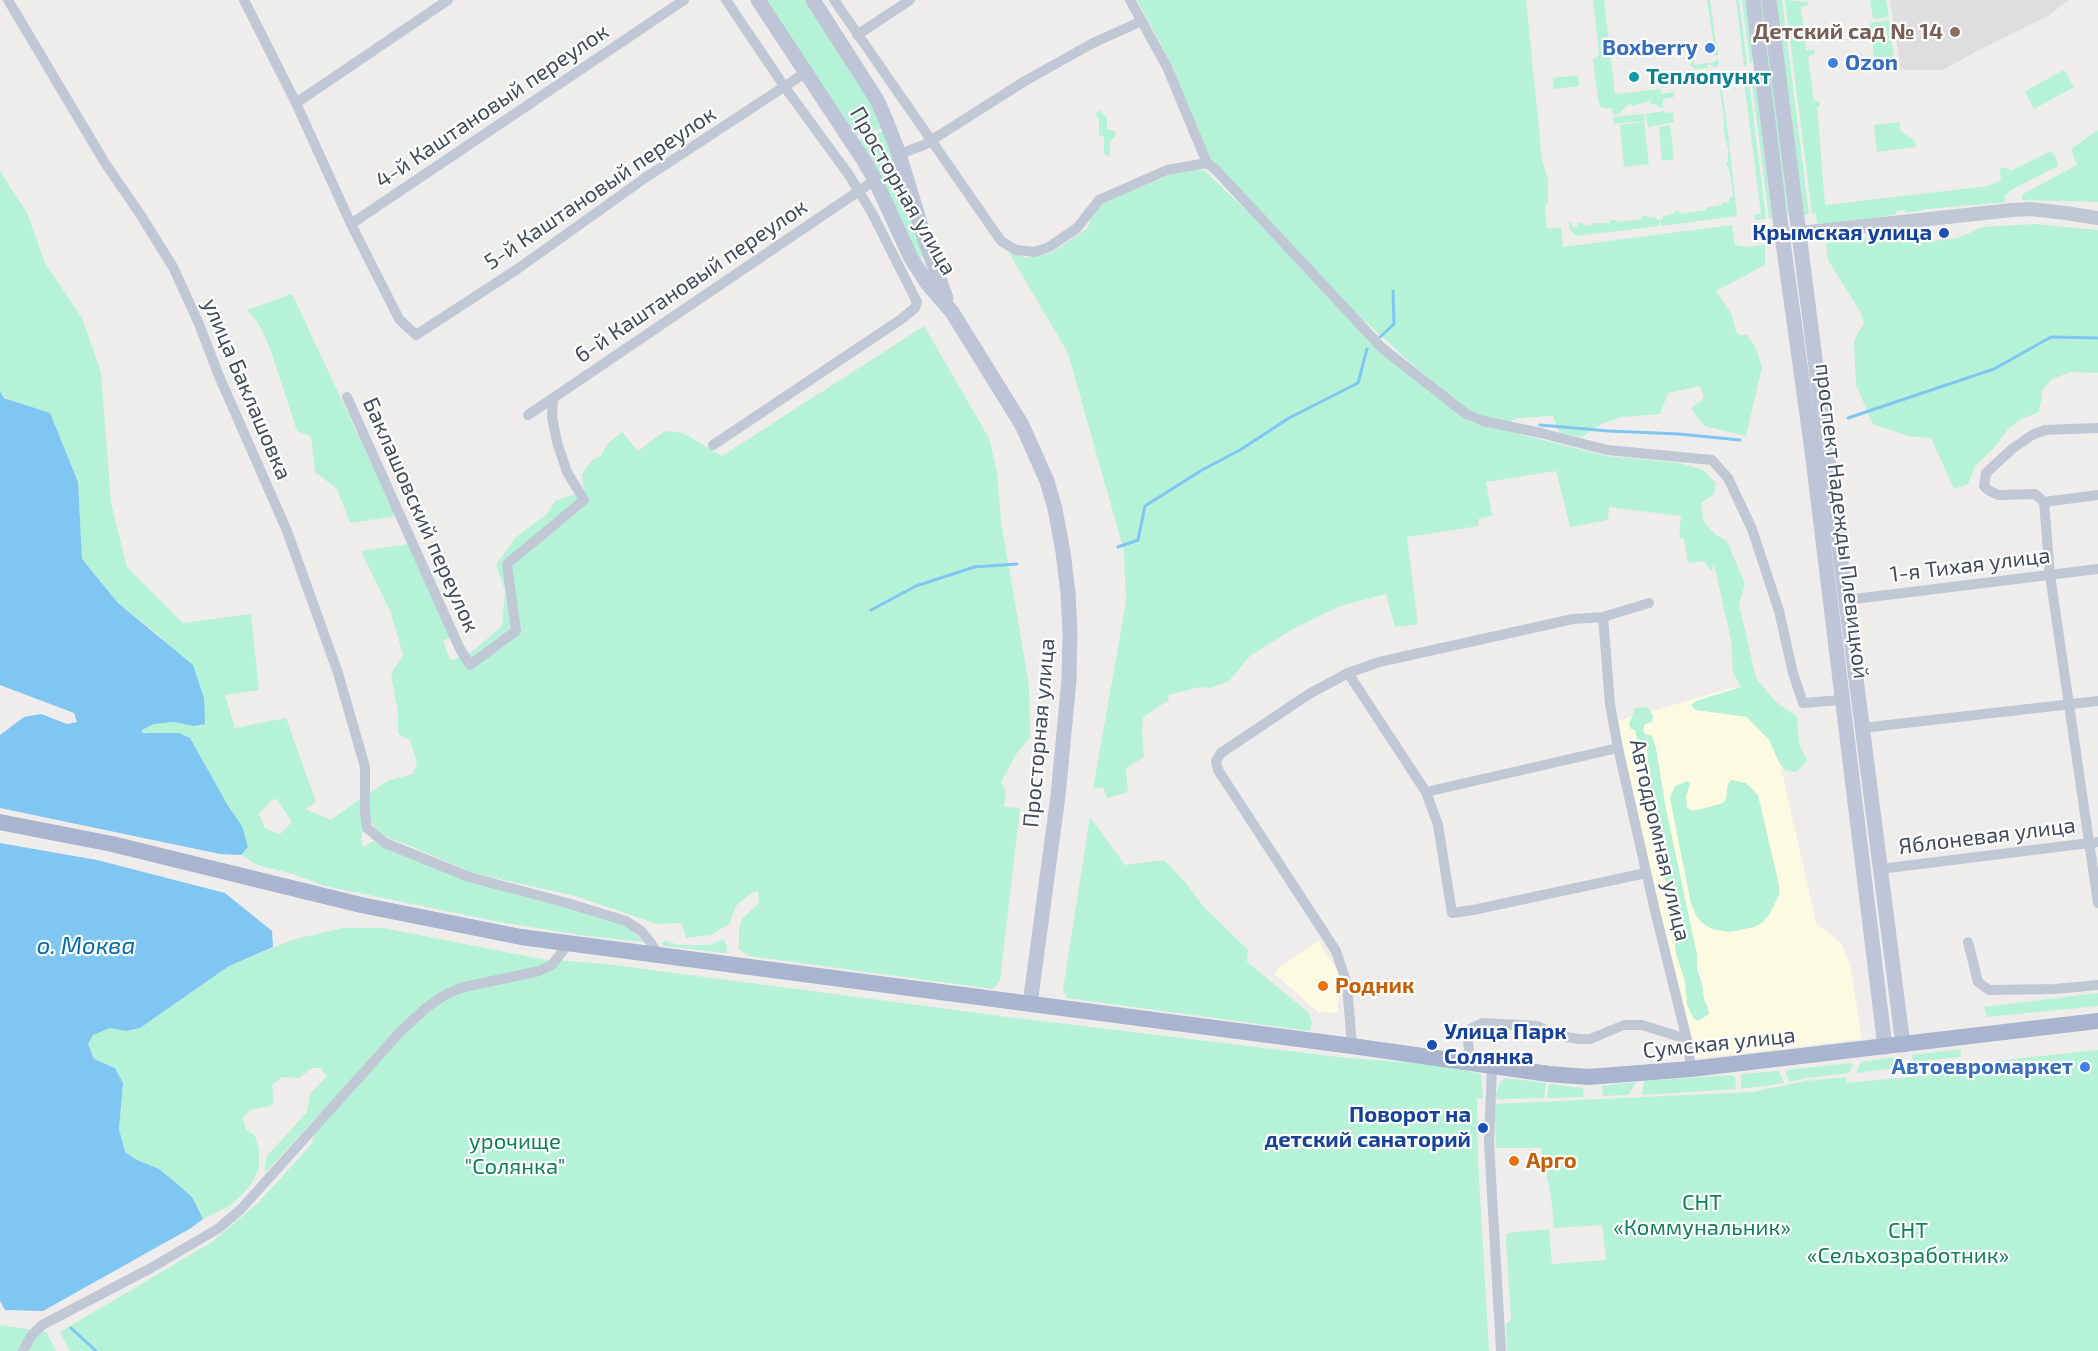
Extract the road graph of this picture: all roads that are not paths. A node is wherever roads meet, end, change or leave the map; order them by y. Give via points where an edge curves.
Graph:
1 (8, 0) edge
2 (244, 0) edge
3 (448, 0) edge
4 (684, 0) edge
5 (726, 0) edge
6 (758, 0) edge
7 (813, 0) edge
8 (834, 0) edge
9 (910, 0) edge
10 (1130, 0) edge
11 (1753, 0) edge
12 (1769, 0) edge
13 (1142, 21) junction
14 (857, 35) junction
15 (805, 73) junction
16 (784, 86) junction
17 (296, 103) junction
18 (933, 140) junction
19 (899, 154) junction
20 (1207, 163) junction
21 (875, 180) junction
22 (858, 191) junction
23 (2098, 218) edge
24 (351, 224) junction
25 (1798, 233) junction
26 (1782, 235) junction
27 (1765, 236) dead end
28 (932, 260) junction
29 (917, 268) junction
30 (952, 312) junction
31 (347, 397) dead end
32 (553, 398) junction
33 (528, 415) dead end
34 (2098, 428) edge
35 (713, 445) dead end
36 (2098, 495) edge
37 (2044, 502) junction
38 (2098, 569) edge
39 (2050, 575) junction
40 (1846, 600) junction
41 (1649, 603) dead end
42 (1603, 617) junction
43 (1348, 673) junction
44 (1842, 700) junction
45 (2098, 701) edge
46 (2070, 704) junction
47 (1862, 728) junction
48 (1618, 748) junction
49 (1426, 792) junction
50 (0, 822) edge
51 (2094, 842) edge
52 (1880, 869) junction
53 (1646, 873) junction
54 (2098, 903) edge
55 (1968, 942) dead end
56 (568, 944) junction
57 (658, 955) junction
58 (2098, 985) edge
59 (1030, 1004) junction
60 (2098, 1021) edge
61 (1687, 1039) junction
62 (1903, 1045) junction
63 (1348, 1046) junction
64 (1885, 1047) junction
65 (1467, 1062) junction
66 (1492, 1066) junction
67 (1691, 1069) junction
68 (23, 1351) edge
69 (1501, 1351) edge

1 - 57 street, улица Баклашовка via 105,163 173,267 199,324 287,531 338,673 365,766 367,828 385,843 469,877 626,921 641,931
2 - 17 street
3 - 17 street
4 - 24 street, 4-й Каштановый переулок
5 - 16 street
6 - 15 main road, Просторная улица
7 - 19 main road, Просторная улица via 877,100
8 - 14 street
9 - 14 street
10 - 13 street
11 - 26 main road, проспект Надежды Плевицкой
12 - 25 main road, проспект Надежды Плевицкой
13 - 18 street via 1024,81
13 - 20 street via 1167,67
14 - 18 street
15 - 16 street, 5-й Каштановый переулок
15 - 21 main road, Просторная улица
16 - 22 street
16 - 24 street, 5-й Каштановый переулок via 416,335 399,319
17 - 24 street
18 - 19 street
18 - 20 street via 1001,241 1016,250 1035,252 1077,228 1099,200 1167,170
19 - 28 main road, Просторная улица
20 - 44 street via 1382,348 1466,414 1483,422 1607,450 1712,460 1728,478 1752,529 1803,703
21 - 22 street, 6-й Каштановый переулок
21 - 29 main road, Просторная улица
22 - 32 street, 6-й Каштановый переулок
22 - 35 street via 917,302 915,308
23 - 25 street via 2030,209
25 - 26 street
25 - 40 main road, проспект Надежды Плевицкой
26 - 27 street
26 - 44 main road, проспект Надежды Плевицкой
28 - 29 main road via 928,270
28 - 30 main road, Просторная улица
29 - 30 main road, Просторная улица
30 - 59 main road, Просторная улица via 1022,425 1047,481 1068,593 1066,721
31 - 32 street, Баклашовский переулок via 470,665 516,631 507,564 584,500 567,472 557,442
32 - 33 street, 6-й Каштановый переулок
34 - 37 street via 2045,430 2032,435 1986,473 1984,486 1988,490 1998,495 2035,494
36 - 37 street
37 - 39 street
38 - 39 street, 1-я Тихая улица
39 - 40 street, 1-я Тихая улица
39 - 46 street
40 - 47 main road, проспект Надежды Плевицкой
41 - 42 street
42 - 43 street via 1572,619 1379,662
42 - 48 street, Автодромная улица
43 - 49 street
43 - 63 street via 1309,694 1221,753 1216,761 1218,770 1336,951 1347,984
44 - 64 main road, проспект Надежды Плевицкой
45 - 46 street
46 - 47 street
46 - 51 street
47 - 52 main road, проспект Надежды Плевицкой
48 - 49 street
48 - 53 street, Автодромная улица
49 - 53 street via 1438,825 1452,913
50 - 56 main road, Сумская улица via 112,844 362,905
51 - 52 street, Яблоневая улица
51 - 54 street
52 - 62 main road, проспект Надежды Плевицкой
53 - 61 street, Автодромная улица
55 - 58 street via 1978,982 1989,990
56 - 57 main road, Сумская улица
56 - 68 street via 552,964 539,971 460,988 426,1008 340,1097 241,1209 219,1228 42,1325 30,1336
57 - 59 main road, Сумская улица
59 - 63 main road, Сумская улица
60 - 62 main road, Сумская улица
61 - 65 street via 1642,1025 1624,1025 1590,1039 1579,1039 1554,1035 1538,1026 1483,1023 1467,1034
61 - 67 street, Автодромная улица
62 - 64 main road, Сумская улица
63 - 65 main road, Сумская улица
64 - 67 main road, Сумская улица
65 - 66 main road, Сумская улица
66 - 67 main road, Сумская улица via 1588,1077
66 - 69 street via 1489,1142

